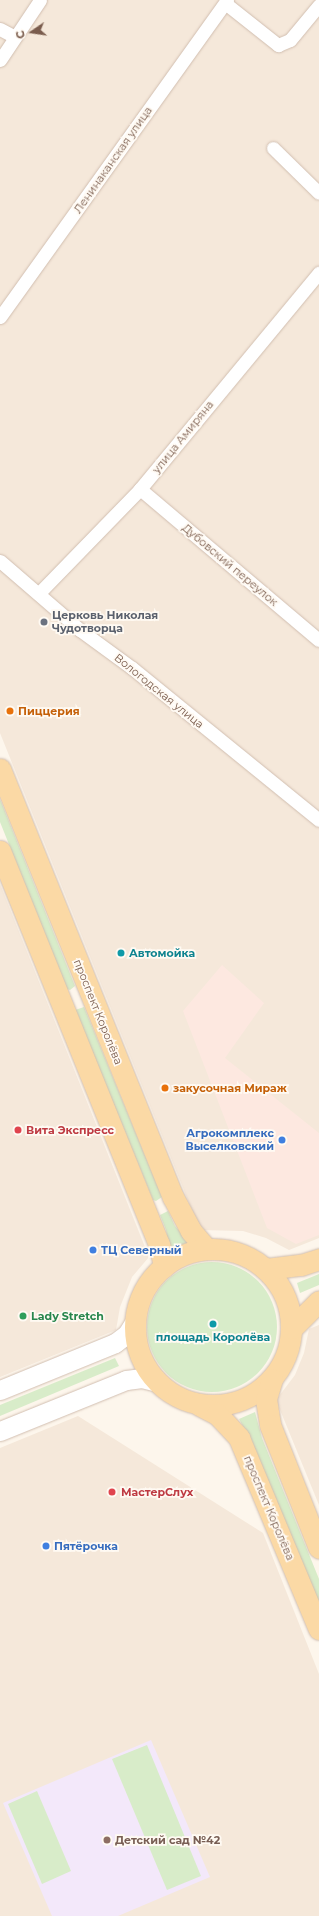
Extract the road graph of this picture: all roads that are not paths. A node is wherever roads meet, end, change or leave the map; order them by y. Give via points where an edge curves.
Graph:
1 (40, 0) edge
2 (226, 1) edge
3 (319, 5) edge
4 (0, 29) edge
5 (14, 37) junction
6 (0, 60) edge
7 (273, 148) dead end
8 (319, 193) edge
9 (319, 273) edge
10 (0, 317) edge
11 (140, 489) junction
12 (0, 561) edge
13 (39, 593) junction
14 (319, 640) edge
15 (0, 769) edge
16 (319, 820) edge
17 (0, 851) edge
18 (86, 983) junction
19 (57, 995) junction
20 (206, 1248) junction
21 (319, 1259) edge
22 (164, 1266) junction
23 (266, 1269) junction
24 (319, 1301) edge
25 (135, 1321) junction
26 (292, 1328) junction
27 (272, 1379) junction
28 (157, 1382) junction
29 (0, 1390) edge
30 (197, 1404) junction
31 (0, 1431) edge
32 (319, 1548) edge
33 (319, 1629) edge

1 - 5 street
2 - 3 street, Ленинаканская улица via 278,45 290,40
2 - 10 street, Ленинаканская улица
4 - 5 street
5 - 6 street
7 - 8 street
9 - 11 street, улица Амиряна
11 - 13 street, улица Амиряна
11 - 14 street, Дубовский переулок
12 - 13 street, Вологодская улица
13 - 16 street, Вологодская улица via 80,630 132,668
15 - 18 main road, проспект Королёва
17 - 19 main road
18 - 19 main road via 78,996 69,998
18 - 20 main road, проспект Королёва via 173,1197 191,1231
19 - 22 main road via 159,1244
20 - 22 main road via 182,1255
20 - 23 main road via 224,1249 246,1255
21 - 23 main road via 301,1265
22 - 25 main road via 146,1286
23 - 26 main road via 285,1294
24 - 26 main road
25 - 28 main road via 136,1341 143,1361
25 - 29 main road via 127,1334 115,1343
26 - 27 main road via 286,1355
27 - 30 main road via 244,1399 225,1405
27 - 32 main road via 266,1399 270,1425
28 - 30 main road via 171,1393
28 - 31 main road via 142,1378 126,1380
30 - 33 main road, проспект Королёва via 217,1414 239,1438

